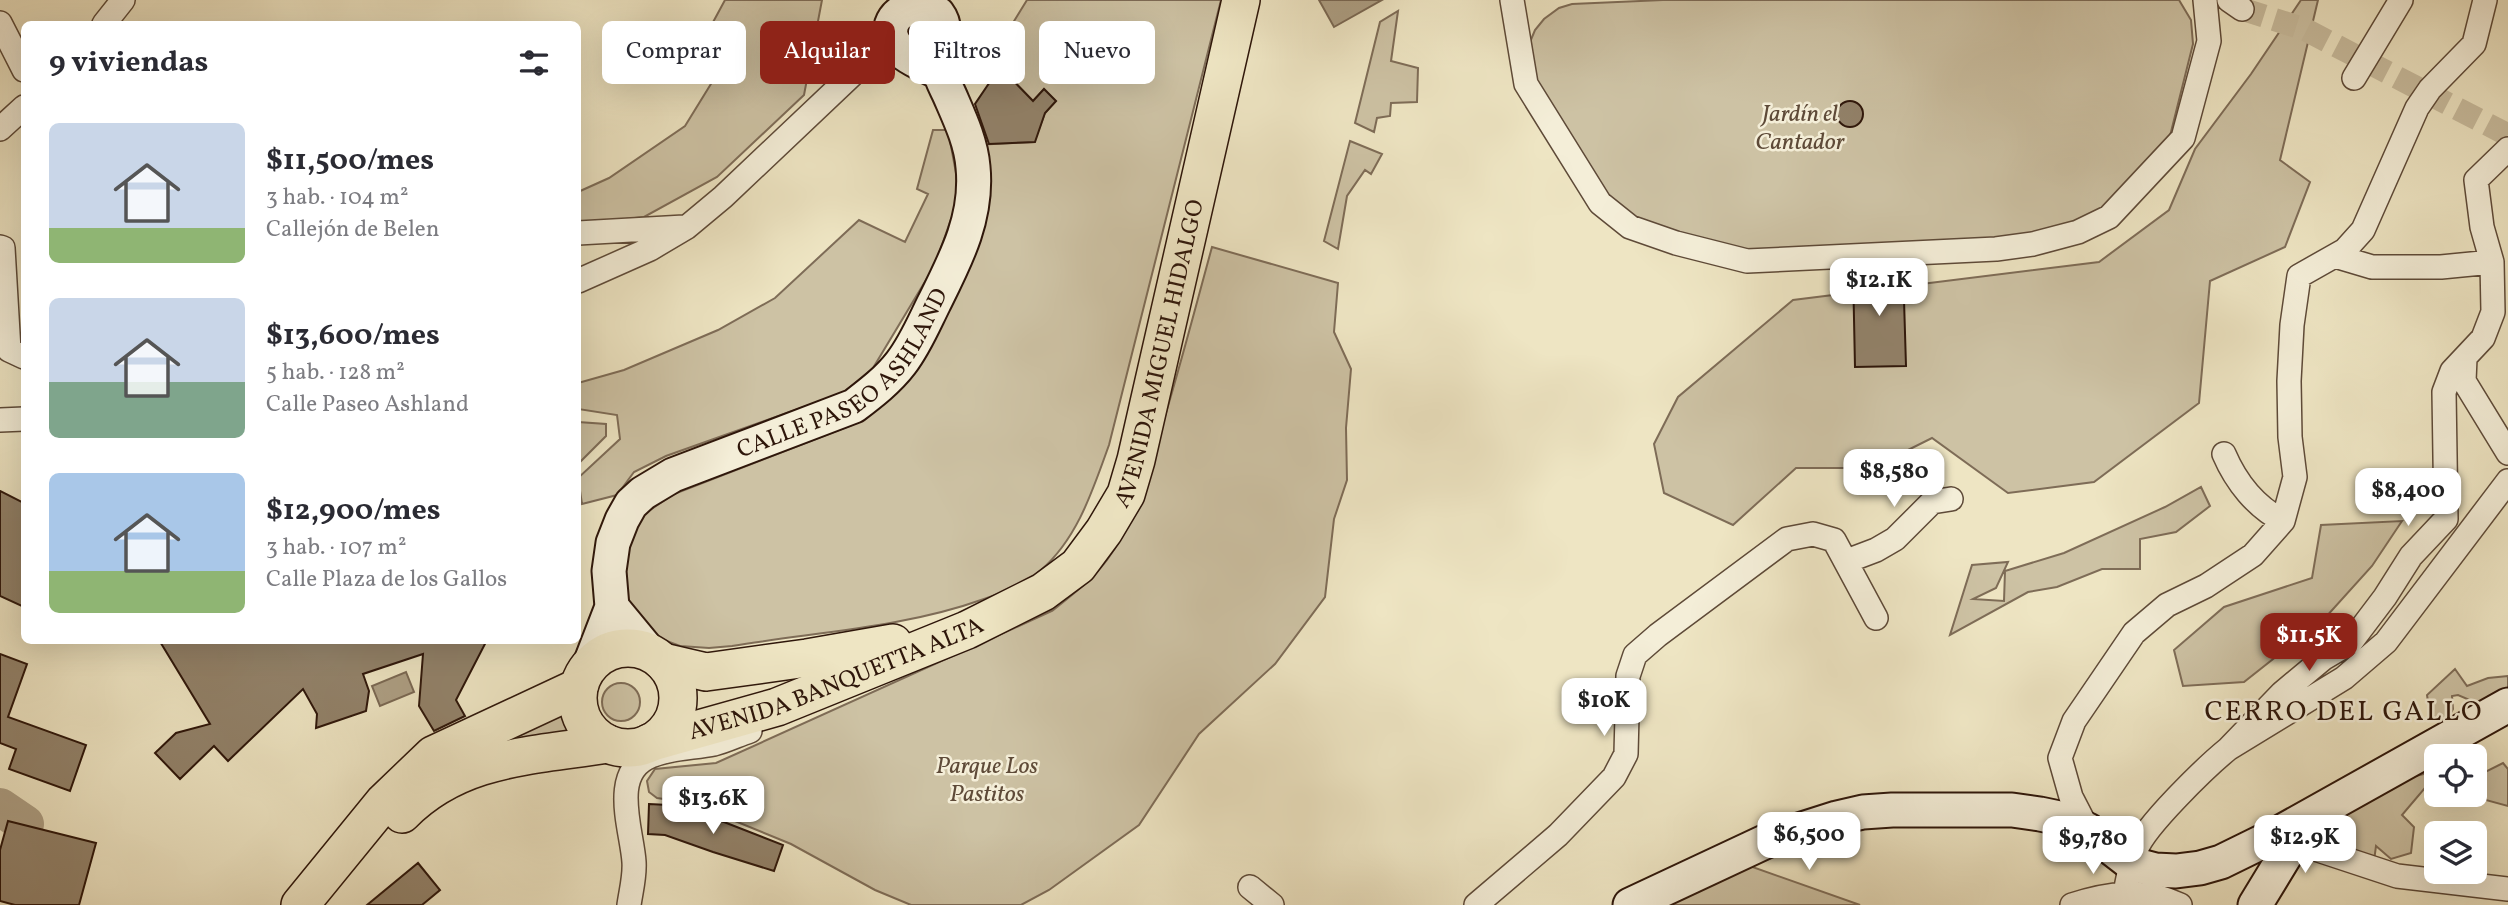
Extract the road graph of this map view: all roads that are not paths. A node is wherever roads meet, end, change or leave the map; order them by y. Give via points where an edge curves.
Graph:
1 (123, 0) edge
2 (1241, 0) edge
3 (1512, 0) edge
4 (2205, 0) edge
5 (2401, 0) edge
6 (2485, 0) edge
7 (915, 2) edge
8 (106, 21) edge
9 (942, 21) edge
10 (0, 23) edge
11 (899, 46) junction
12 (909, 53) edge
13 (21, 64) edge
14 (2354, 78) dead end
15 (945, 84) edge
16 (21, 110) edge
17 (0, 129) edge
18 (2508, 149) edge
19 (687, 227) junction
20 (581, 233) edge
21 (0, 247) edge
22 (2335, 256) junction
23 (2492, 262) junction
24 (581, 280) edge
25 (21, 356) edge
26 (2465, 358) junction
27 (21, 419) edge
28 (0, 421) edge
29 (2508, 453) edge
30 (2224, 454) dead end
31 (2508, 481) edge
32 (1951, 499) dead end
33 (2283, 521) junction
34 (1847, 561) junction
35 (612, 607) junction
36 (1876, 618) dead end
37 (967, 630) junction
38 (657, 658) junction
39 (584, 676) junction
40 (2508, 705) edge
41 (777, 707) junction
42 (649, 743) junction
43 (608, 744) junction
44 (2228, 749) junction
45 (1937, 811) junction
46 (2302, 829) junction
47 (2088, 830) junction
48 (2129, 878) junction
49 (1250, 887) dead end
50 (2508, 889) edge
51 (300, 905) edge
52 (324, 905) edge
53 (629, 905) edge
54 (1272, 905) edge
55 (1476, 905) edge
56 (1630, 905) edge
57 (1669, 905) edge
58 (2071, 905) edge
59 (2180, 905) edge
60 (2255, 905) edge

1 - 8 street
2 - 37 main road, AVENIDA MIGUEL HIDALGO via 1126,495 1078,566 1044,592
3 - 4 street via 1526,84 1600,203 1630,227 1746,261 2033,244 2078,232 2109,217 2183,138 2209,41
5 - 14 street
6 - 22 street via 2474,44 2417,108 2362,230
7 - 9 street, CALLE PASEO ASHLAND via 932,8
7 - 11 street via 898,13 891,29
10 - 13 street
11 - 12 street
11 - 19 street
15 - 35 street, CALLE PASEO ASHLAND via 966,133 974,198 958,255 919,335 901,363 854,406 673,475 643,493 631,504 613,543 609,571
16 - 17 street
18 - 23 street via 2476,180
19 - 20 street
19 - 24 street
21 - 25 street via 9,351
22 - 23 street via 2372,267
22 - 33 street via 2299,276 2290,381 2295,477
23 - 26 street via 2493,312 2483,338
26 - 29 street via 2463,380
26 - 44 street via 2452,371 2444,392 2446,519 2411,556 2351,642 2282,693
27 - 28 street
30 - 33 street via 2234,479 2266,512
31 - 44 street via 2386,642 2344,678
32 - 34 street via 1932,502 1895,539
33 - 47 street via 2253,555 2206,586 2166,604 2134,633 2074,721 2060,758 2071,797
34 - 36 street
34 - 55 street via 1834,540 1813,534 1787,539 1635,655 1628,676 1626,754 1614,777 1558,835
35 - 38 street
35 - 39 street, CALLE PASEO ASHLAND
37 - 38 main road, AVENIDA BANQUETTA ALTA via 706,672
37 - 41 main road, AVENIDA BANQUETTA ALTA
38 - 39 main road via 635,648 618,649 603,654
38 - 42 main road via 672,675 677,706 667,727
39 - 43 main road via 580,714 596,737
39 - 51 main road via 433,755 384,802
40 - 46 street
41 - 42 main road, AVENIDA BANQUETTA ALTA
41 - 53 street via 754,729 717,743 653,755 634,769 625,794 635,865
42 - 43 main road
43 - 52 main road via 492,763 437,784 397,820
44 - 48 street via 2142,837
45 - 47 street via 2012,810 2064,819
45 - 56 street via 1863,812 1810,826
45 - 57 street via 1812,841
46 - 48 street via 2200,869 2155,870
46 - 50 street via 2397,876
46 - 60 street
47 - 48 street
48 - 58 street
48 - 59 street via 2151,895
49 - 54 street

